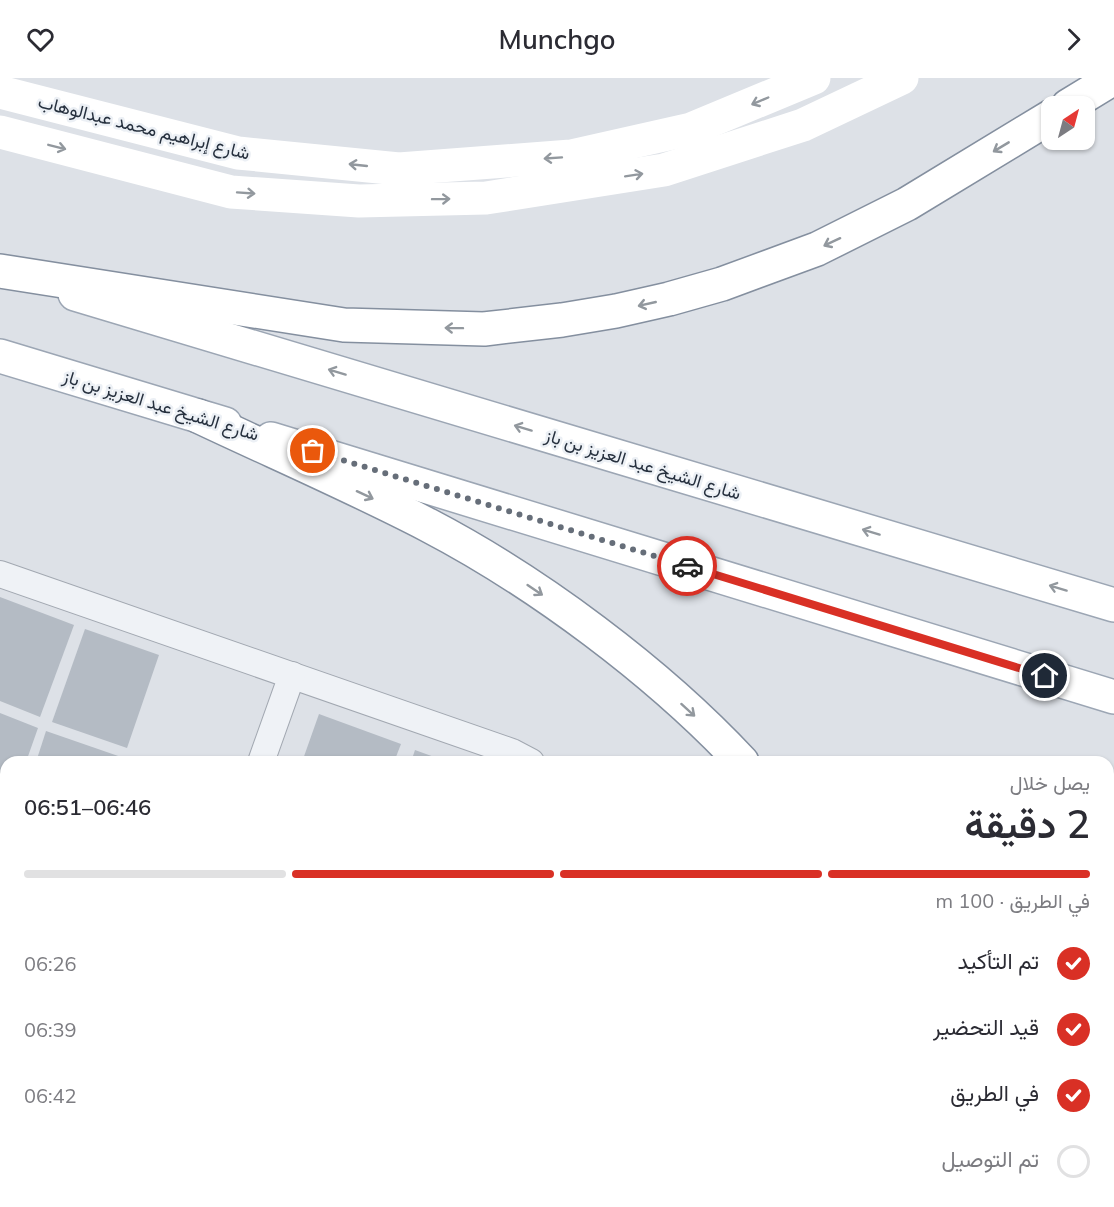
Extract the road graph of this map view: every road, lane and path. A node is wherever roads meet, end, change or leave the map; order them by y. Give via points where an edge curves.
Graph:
1 (814, 78) edge
2 (902, 78) edge
3 (1114, 78) edge
4 (0, 92) edge
5 (1084, 96) edge
6 (1041, 123) edge
7 (0, 132) edge
8 (0, 271) edge
9 (0, 356) edge
10 (198, 416) junction
11 (0, 574) edge
12 (1114, 605) edge
13 (292, 675) junction
14 (1114, 697) edge
15 (263, 756) edge
16 (520, 756) edge
17 (736, 756) edge

1 -> 4 main road, شارع إبراهيم محمد عبدالوهاب via 691,129 571,156 399,169 238,153
7 -> 2 main road via 231,192 359,201 486,198 664,170 803,125
3 - 5 main road
6 -> 8 main road via 907,204 817,249 680,296 562,320 484,328 344,325
12 -> 8 main road, شارع الشيخ عبد العزيز بن باز
9 - 10 main road, شارع الشيخ عبد العزيز بن باز
10 - 14 main road, شارع الشيخ عبد العزيز بن باز
10 -> 17 main road via 428,526 529,586 630,660
11 - 13 street
13 - 15 street
13 - 16 street

